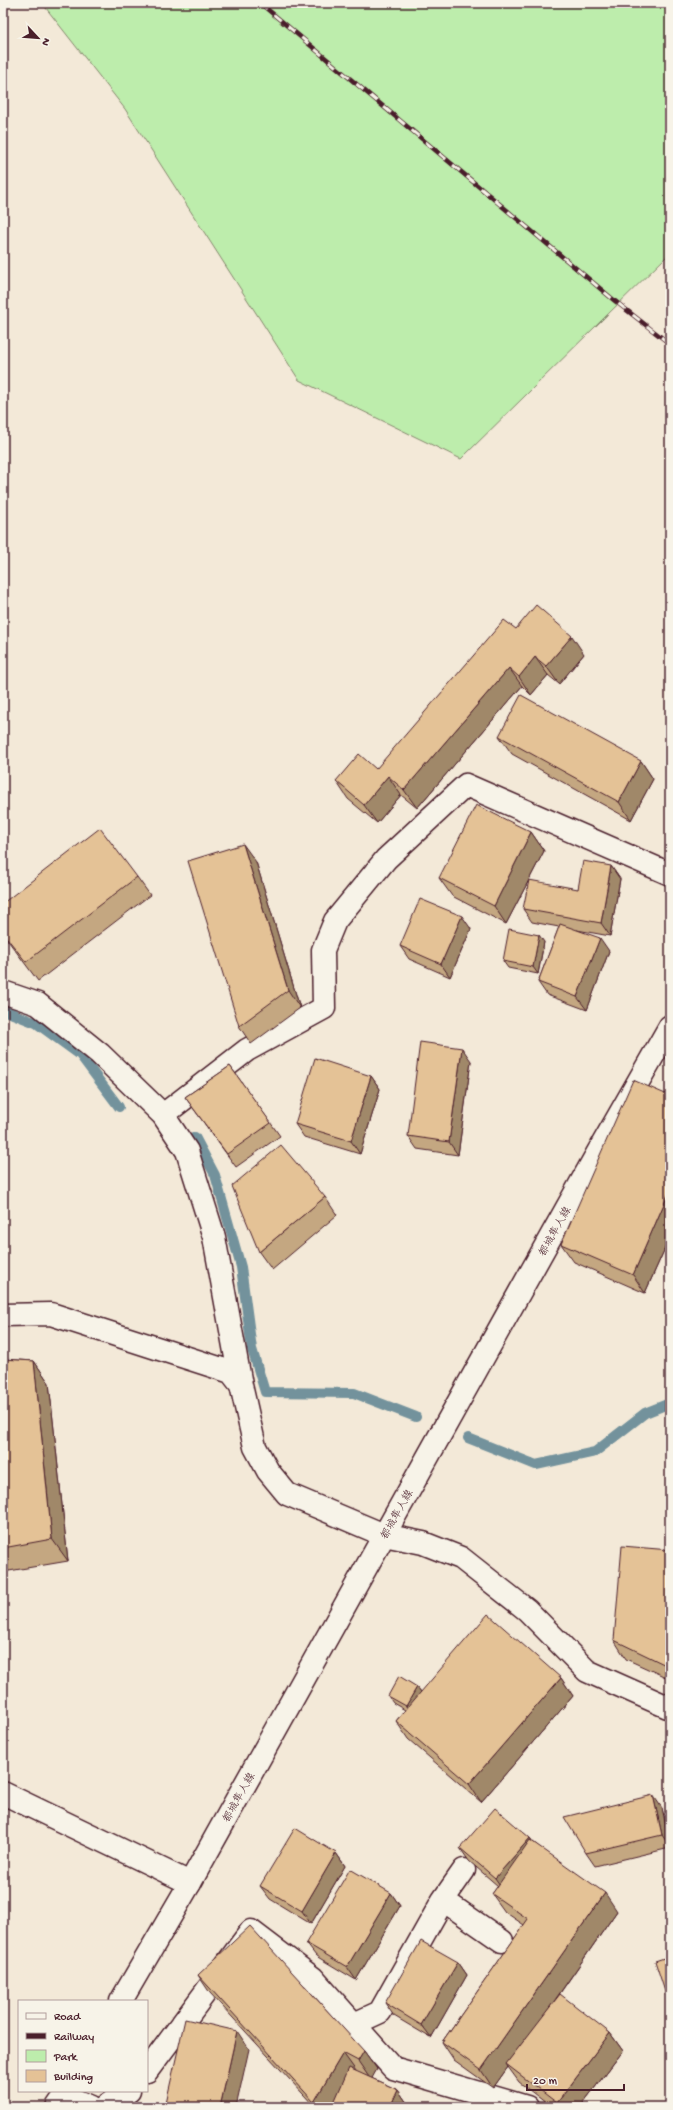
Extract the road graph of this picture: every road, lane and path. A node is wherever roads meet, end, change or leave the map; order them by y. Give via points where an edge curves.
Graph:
1 (670, 874) edge
2 (3, 992) edge
3 (670, 1026) edge
4 (163, 1115) junction
5 (3, 1315) edge
6 (241, 1385) junction
7 (384, 1536) junction
8 (670, 1708) edge
9 (3, 1793) edge
10 (464, 1870) dead end
11 (190, 1883) junction
12 (443, 1900) junction
13 (502, 1941) dead end
14 (122, 2000) edge
15 (354, 2024) junction
16 (148, 2070) edge
17 (127, 2092) edge
18 (63, 2098) edge
19 (91, 2107) edge
20 (104, 2107) edge
21 (527, 2107) edge

1 - 4 street via 466,785 386,859 335,921 323,950 324,1008 247,1050
2 - 4 street via 38,1004 100,1054
3 - 7 street, 都城隼人線
4 - 6 street via 187,1151 214,1237
5 - 6 street via 51,1314 231,1372
6 - 7 street via 255,1447 268,1471 287,1494
7 - 8 street via 423,1543 461,1558 526,1610 587,1671
7 - 11 street, 都城隼人線
9 - 11 street
10 - 12 street
11 - 14 street, 都城隼人線
12 - 13 street
12 - 15 street via 380,2012
15 - 16 street via 312,1978 251,1931
15 - 21 street via 393,2068
17 - 20 street
18 - 19 street

